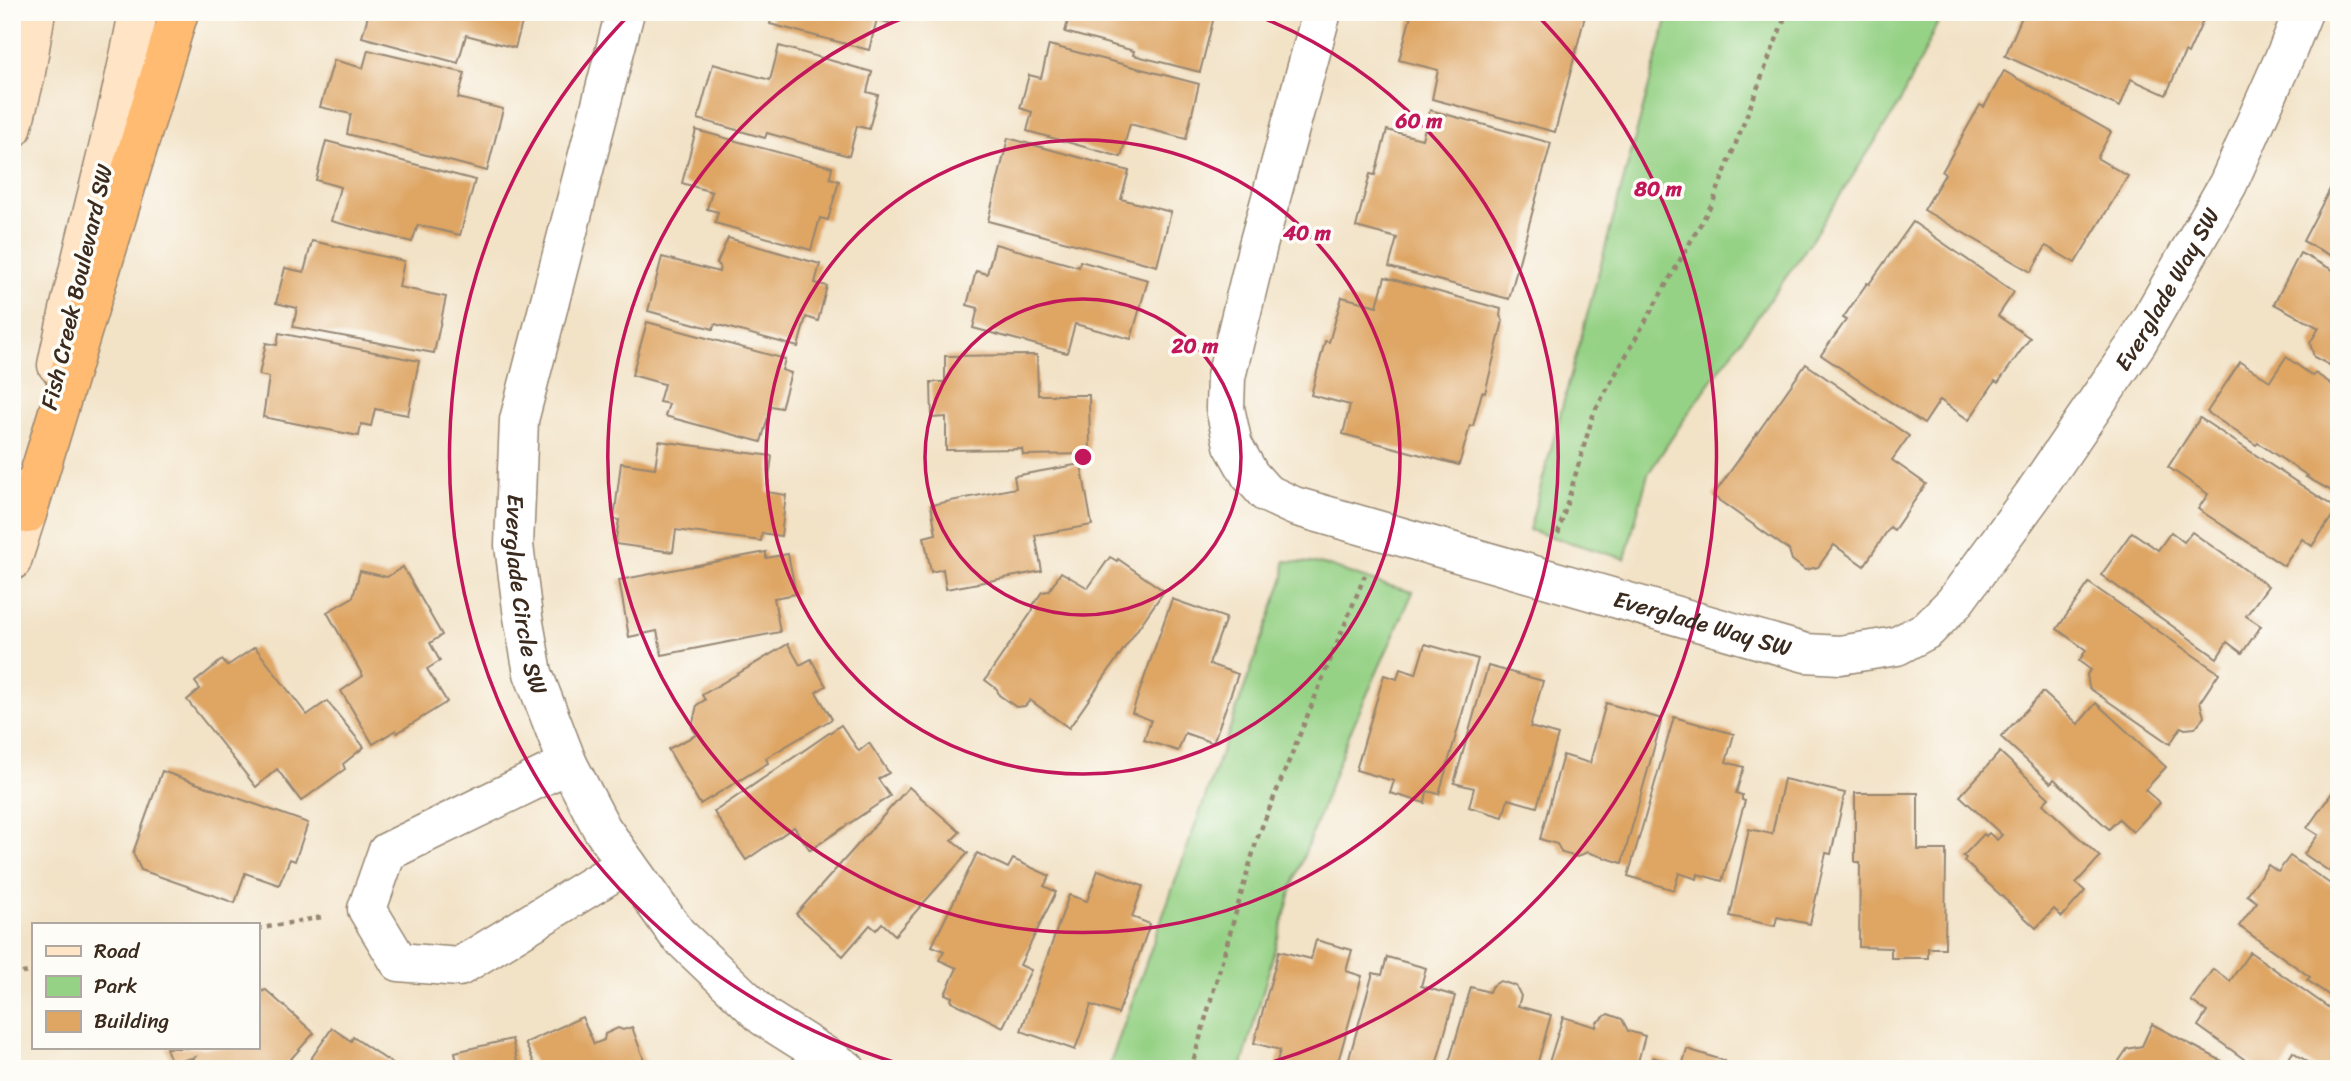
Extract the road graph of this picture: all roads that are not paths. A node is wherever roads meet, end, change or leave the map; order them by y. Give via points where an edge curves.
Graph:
1 (36, 12) edge
2 (138, 12) edge
3 (179, 12) edge
4 (625, 12) edge
5 (1322, 12) edge
6 (2303, 12) edge
7 (12, 129) edge
8 (27, 514) junction
9 (12, 561) edge
10 (568, 764) junction
11 (627, 864) junction
12 (845, 1069) edge

1 - 7 main road
2 - 8 main road, Fish Creek Boulevard SW via 125,83 72,290
3 - 8 highway
4 - 10 street, Everglade Circle SW via 519,420 514,545 523,617 533,673
5 - 6 street, Everglade Way SW via 1226,377 1225,408 1233,445 1250,475 1266,493 1294,506 1806,653 1840,655 1897,646 1927,629 1954,603 2033,495 2137,343 2228,184
8 - 9 main road, Fish Creek Boulevard SW
10 - 11 street, Everglade Circle SW via 602,830
10 - 11 street via 387,852 367,909 399,962 459,967
11 - 12 street, Everglade Circle SW via 677,934 764,1017

